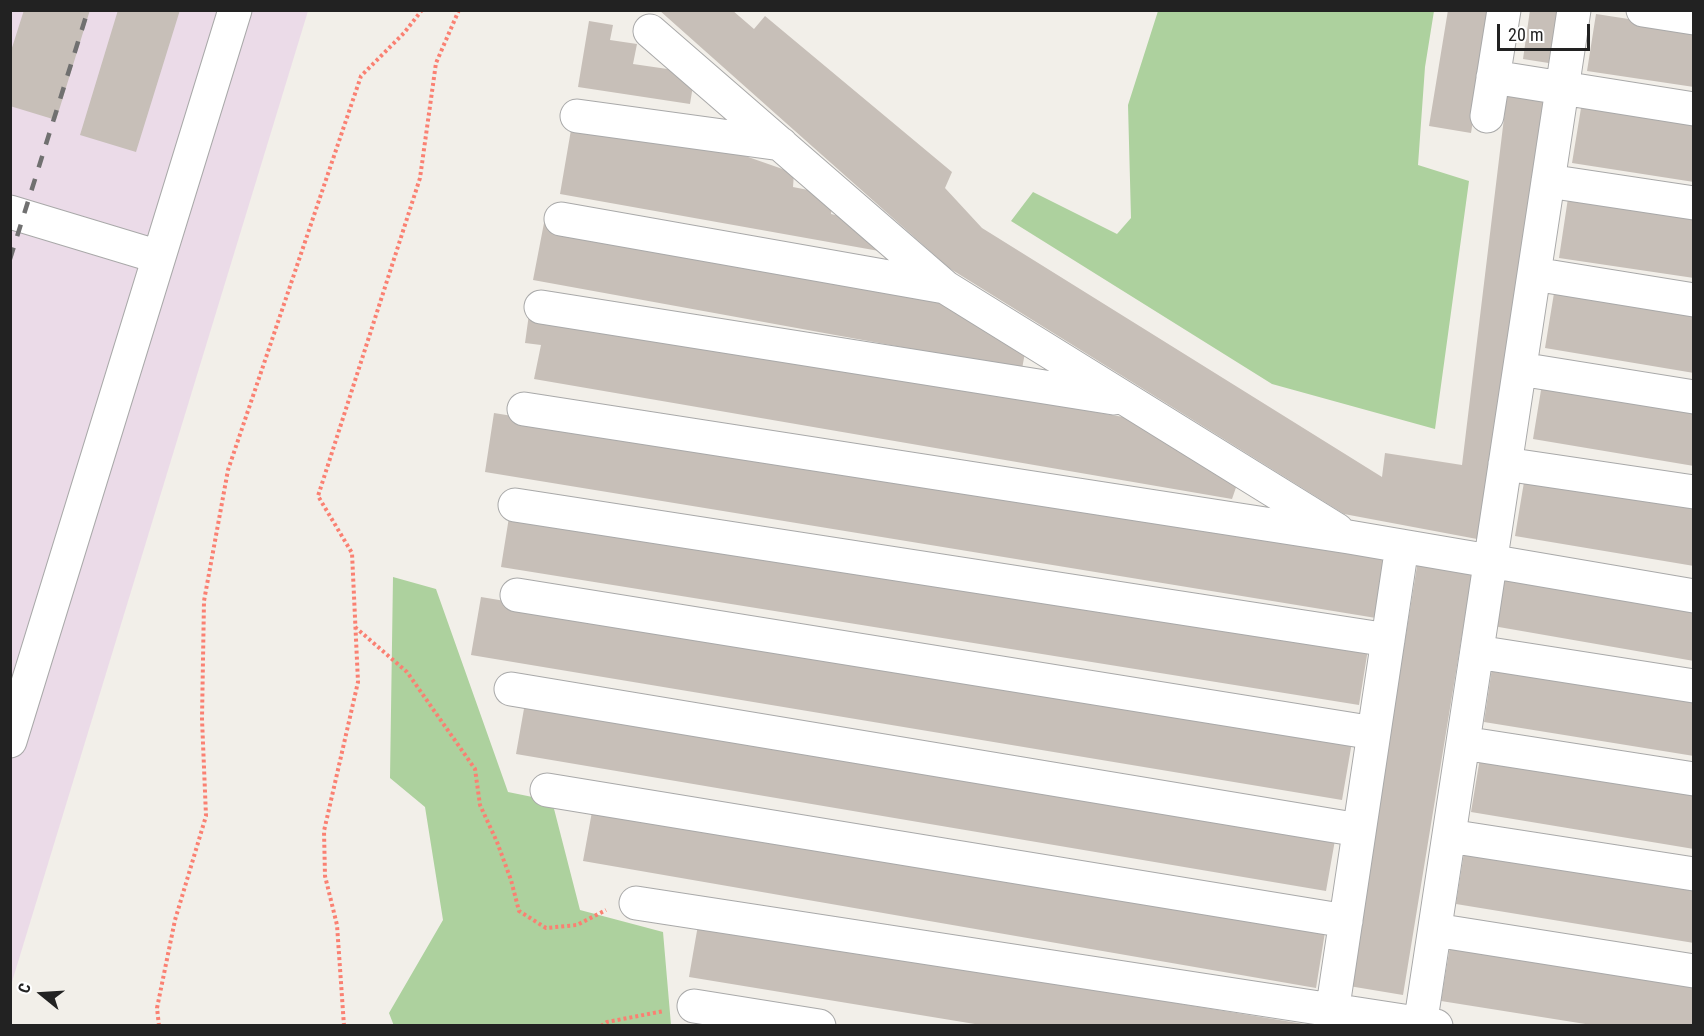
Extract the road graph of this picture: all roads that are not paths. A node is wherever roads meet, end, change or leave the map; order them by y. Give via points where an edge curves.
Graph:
1 (235, 10) edge
2 (1504, 10) edge
3 (1574, 10) edge
4 (1643, 10) edge
5 (1694, 18) edge
6 (650, 31) dead end
7 (1493, 77) junction
8 (1562, 88) junction
9 (1694, 109) edge
10 (577, 116) dead end
11 (1487, 116) dead end
12 (781, 144) junction
13 (1548, 181) junction
14 (1694, 203) edge
15 (10, 212) edge
16 (561, 219) dead end
17 (159, 257) junction
18 (1534, 274) junction
19 (945, 288) junction
20 (1694, 300) edge
21 (541, 308) dead end
22 (1520, 369) junction
23 (1694, 397) edge
24 (1127, 401) junction
25 (524, 409) dead end
26 (1505, 464) junction
27 (1694, 492) edge
28 (515, 505) dead end
29 (1349, 537) junction
30 (1402, 546) junction
31 (1491, 562) junction
32 (517, 595) dead end
33 (1694, 596) edge
34 (1388, 640) junction
35 (1477, 652) junction
36 (1694, 686) edge
37 (512, 689) dead end
38 (1374, 733) junction
39 (10, 741) edge
40 (1463, 743) junction
41 (1694, 779) edge
42 (547, 790) dead end
43 (1359, 830) junction
44 (1449, 836) junction
45 (1694, 874) edge
46 (636, 903) road end
47 (1346, 921) junction
48 (1435, 930) junction
49 (1694, 971) edge
50 (694, 1006) road end
51 (1331, 1018) edge
52 (1426, 1025) edge
53 (819, 1026) edge

1 - 17 lane
2 - 7 lane
3 - 8 lane
4 - 5 lane
6 - 12 lane
7 - 8 lane
7 - 11 lane
8 - 9 lane
8 - 13 lane
10 - 12 lane
12 - 19 lane
13 - 14 lane
13 - 18 lane
15 - 17 lane
16 - 19 lane
17 - 39 lane
18 - 20 lane
18 - 22 lane
19 - 24 lane
21 - 24 lane
22 - 23 lane
22 - 26 lane
24 - 29 lane
25 - 29 lane
26 - 27 lane
26 - 31 lane
28 - 34 lane
29 - 30 lane
30 - 31 lane
30 - 34 lane
31 - 33 lane
31 - 35 lane
32 - 38 lane
34 - 38 lane
35 - 36 lane
35 - 40 lane
37 - 43 lane
38 - 43 lane
40 - 41 lane
40 - 44 lane
42 - 47 lane
43 - 47 lane
44 - 45 lane
44 - 48 lane
46 - 51 lane
47 - 51 lane
48 - 49 lane
48 - 52 lane
50 - 53 lane
51 - 52 lane

